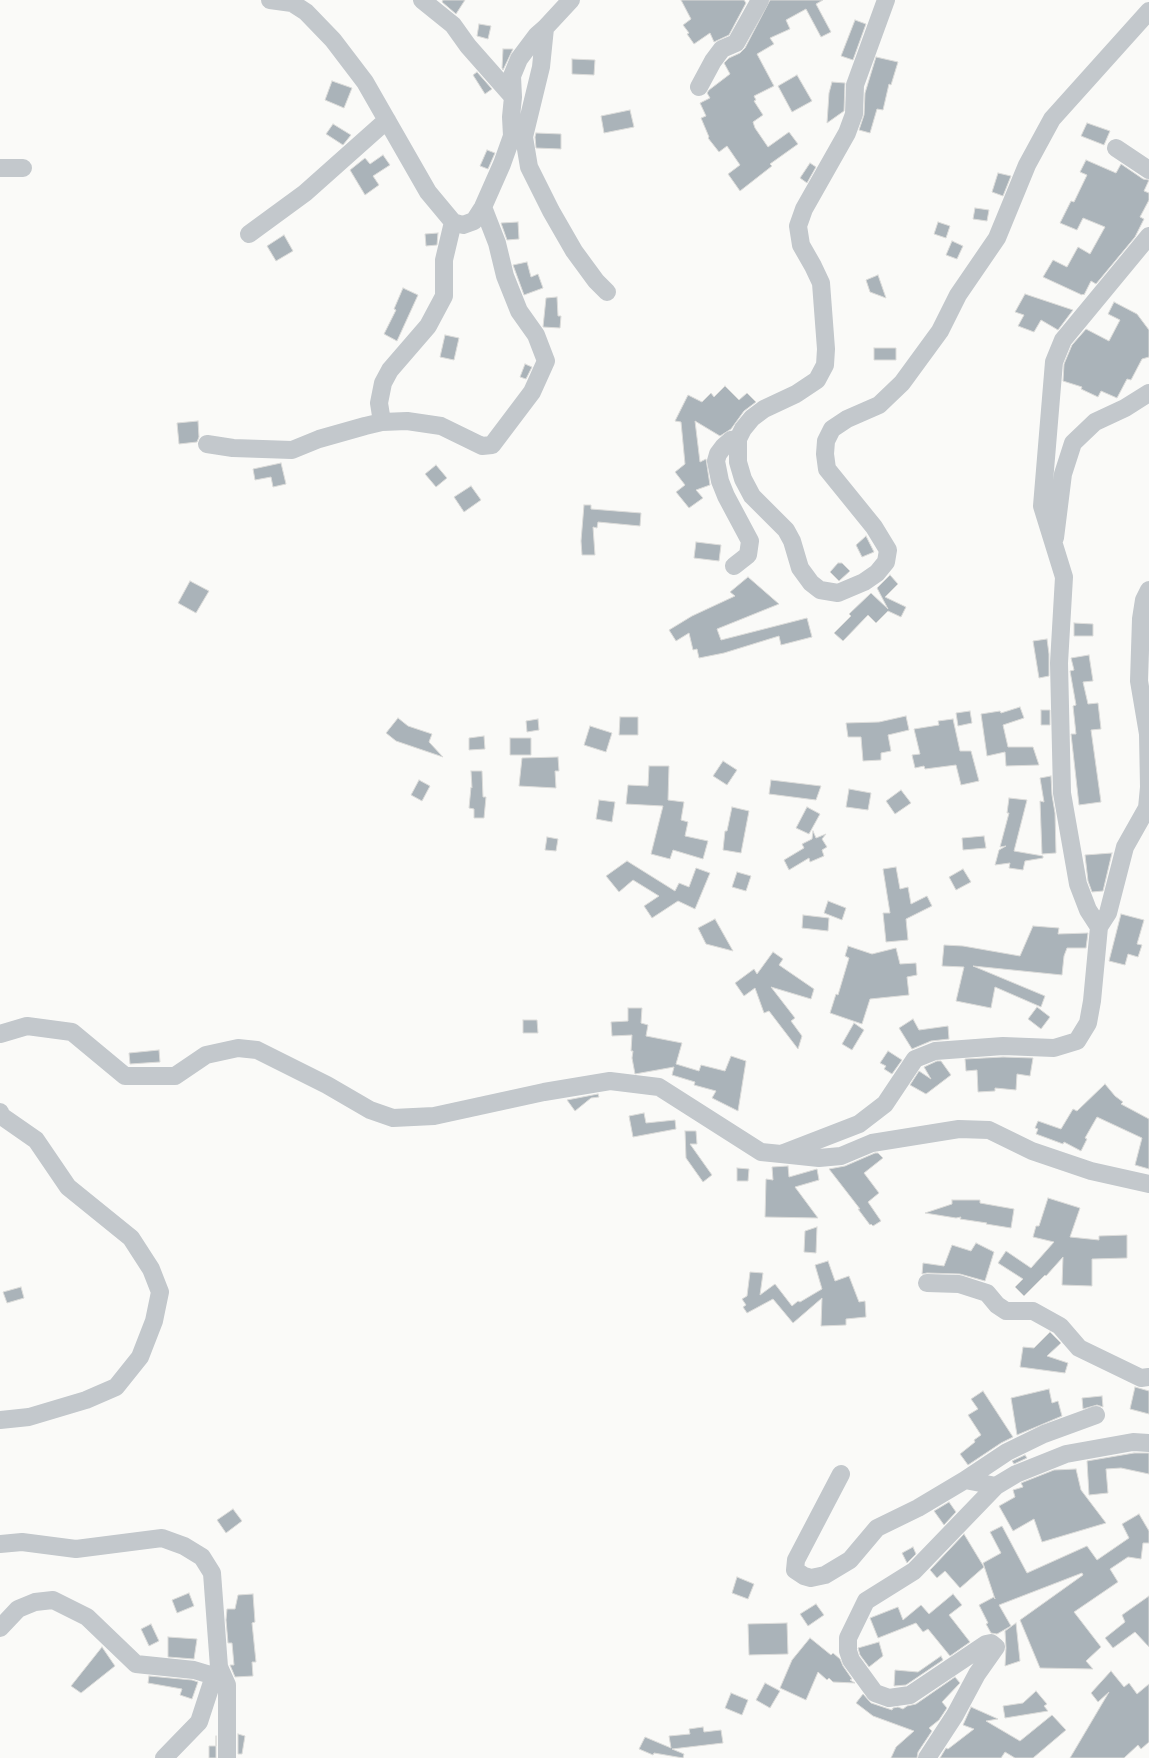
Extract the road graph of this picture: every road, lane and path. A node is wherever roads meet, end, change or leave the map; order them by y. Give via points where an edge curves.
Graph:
1 (270, 0) edge
2 (422, 0) edge
3 (571, 0) edge
4 (760, 0) edge
5 (886, 0) edge
6 (1149, 10) edge
7 (545, 28) junction
8 (519, 59) junction
9 (541, 67) junction
10 (698, 87) dead end
11 (513, 98) junction
12 (387, 120) junction
13 (1116, 148) dead end
14 (0, 168) edge
15 (23, 168) dead end
16 (1149, 170) edge
17 (484, 207) junction
18 (453, 222) junction
19 (249, 234) dead end
20 (1149, 236) edge
21 (607, 292) dead end
22 (1149, 393) edge
23 (382, 422) junction
24 (738, 439) junction
25 (207, 444) dead end
26 (1054, 545) junction
27 (734, 566) dead end
28 (1149, 590) edge
29 (1148, 808) edge
30 (1099, 927) junction
31 (0, 1034) edge
32 (0, 1112) edge
33 (782, 1154) junction
34 (1149, 1184) edge
35 (927, 1283) dead end
36 (1149, 1377) edge
37 (1096, 1415) dead end
38 (0, 1420) edge
39 (1149, 1443) edge
40 (841, 1474) dead end
41 (965, 1480) junction
42 (996, 1486) junction
43 (0, 1544) edge
44 (0, 1628) edge
45 (216, 1672) junction
46 (164, 1758) edge
47 (227, 1758) edge
48 (927, 1758) edge

1 - 12 street via 292,3 306,12 333,40 365,82
2 - 11 street via 453,25
3 - 7 street
4 - 10 street via 736,43 722,49
5 - 24 street via 856,85 854,114 847,133 804,208 798,226 801,246 821,283 825,365 817,380 752,418
6 - 24 street via 1052,119 1026,165 997,238 958,295 940,330 902,383 879,405 847,419 832,429 826,441 827,469 874,527 888,550 886,562 877,574 838,593 820,590 811,583 800,568 786,530 752,496 738,462
7 - 8 street
7 - 9 street
8 - 9 street
8 - 11 street via 512,76
9 - 21 street via 524,137 530,167 574,252
11 - 17 street via 512,136
12 - 18 street via 428,192
12 - 19 street via 305,193
13 - 16 street
14 - 15 street
17 - 18 street via 474,221 463,225
17 - 23 street via 505,276 519,311 536,336 546,361 532,392 492,445 482,446 441,426 407,421
18 - 23 street via 444,260 444,296 428,326 390,370 383,383 379,404
20 - 26 street via 1063,340 1054,362 1042,506
22 - 26 street via 1095,422 1073,443 1063,474
23 - 25 street via 319,439 292,450 233,448
24 - 27 street via 731,440 724,446 716,461 726,496 750,541 748,554
26 - 30 street via 1064,576 1059,663 1062,793 1078,884 1088,910
28 - 29 street via 1144,600 1141,619 1138,681 1148,734
29 - 30 street via 1126,847 1108,912
30 - 33 street via 1088,1023 1077,1041 1054,1048 1004,1046 934,1051 915,1059 885,1104 859,1124
31 - 33 street via 27,1026 72,1032 125,1076 175,1076 206,1055 238,1048 257,1050 370,1110 393,1118 434,1116 544,1092 610,1081 659,1087 762,1152
32 - 38 street via 0,1115 36,1140 68,1186 131,1238 151,1269 160,1292 154,1321 140,1357 116,1387 86,1400 29,1417
33 - 34 street via 819,1158 841,1156 872,1143 959,1129 989,1130 1032,1151 1091,1171
35 - 36 street via 960,1284 987,1293 1006,1311 1033,1311 1060,1326 1079,1348 1141,1378
37 - 41 street via 1044,1434 1007,1452
39 - 42 street via 1133,1442 1066,1454 1016,1474
40 - 41 street via 796,1560 795,1570 811,1578 825,1575 850,1560 877,1528 918,1508
41 - 42 street
42 - 48 street via 914,1572 866,1601 848,1638 851,1660 875,1693 889,1698 910,1695 970,1653 986,1644 995,1645 994,1651 977,1674 955,1715
43 - 45 street via 22,1542 76,1549 162,1538 184,1546 202,1557 212,1573
44 - 45 street via 18,1609 35,1602 53,1600 87,1616 136,1664
45 - 46 street via 199,1722
45 - 47 street via 227,1685

